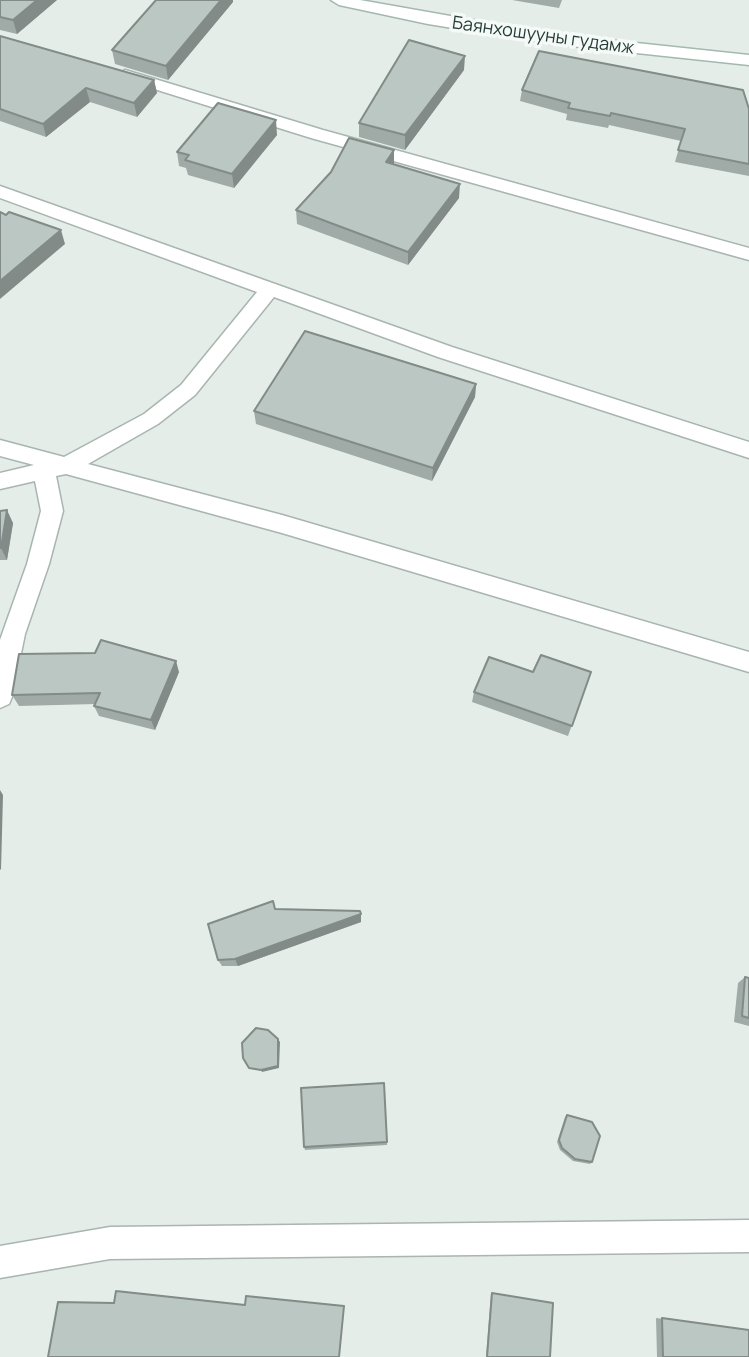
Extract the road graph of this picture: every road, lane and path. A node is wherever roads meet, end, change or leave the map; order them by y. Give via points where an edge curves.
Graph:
1 (339, 0) edge
2 (749, 60) edge
3 (106, 69) edge
4 (0, 192) edge
5 (749, 254) edge
6 (270, 289) junction
7 (0, 448) edge
8 (749, 450) edge
9 (55, 468) junction
10 (0, 481) edge
11 (749, 662) edge
12 (0, 697) edge
13 (749, 1236) edge
14 (0, 1262) edge

1 - 2 street, Баянхошууны гудамж via 552,39
3 - 5 street via 317,134
4 - 6 street
6 - 8 street
6 - 9 street via 188,390 151,419
7 - 9 street
9 - 10 street
9 - 11 street via 282,524
9 - 12 street via 52,511 13,634
13 - 14 street via 110,1243

